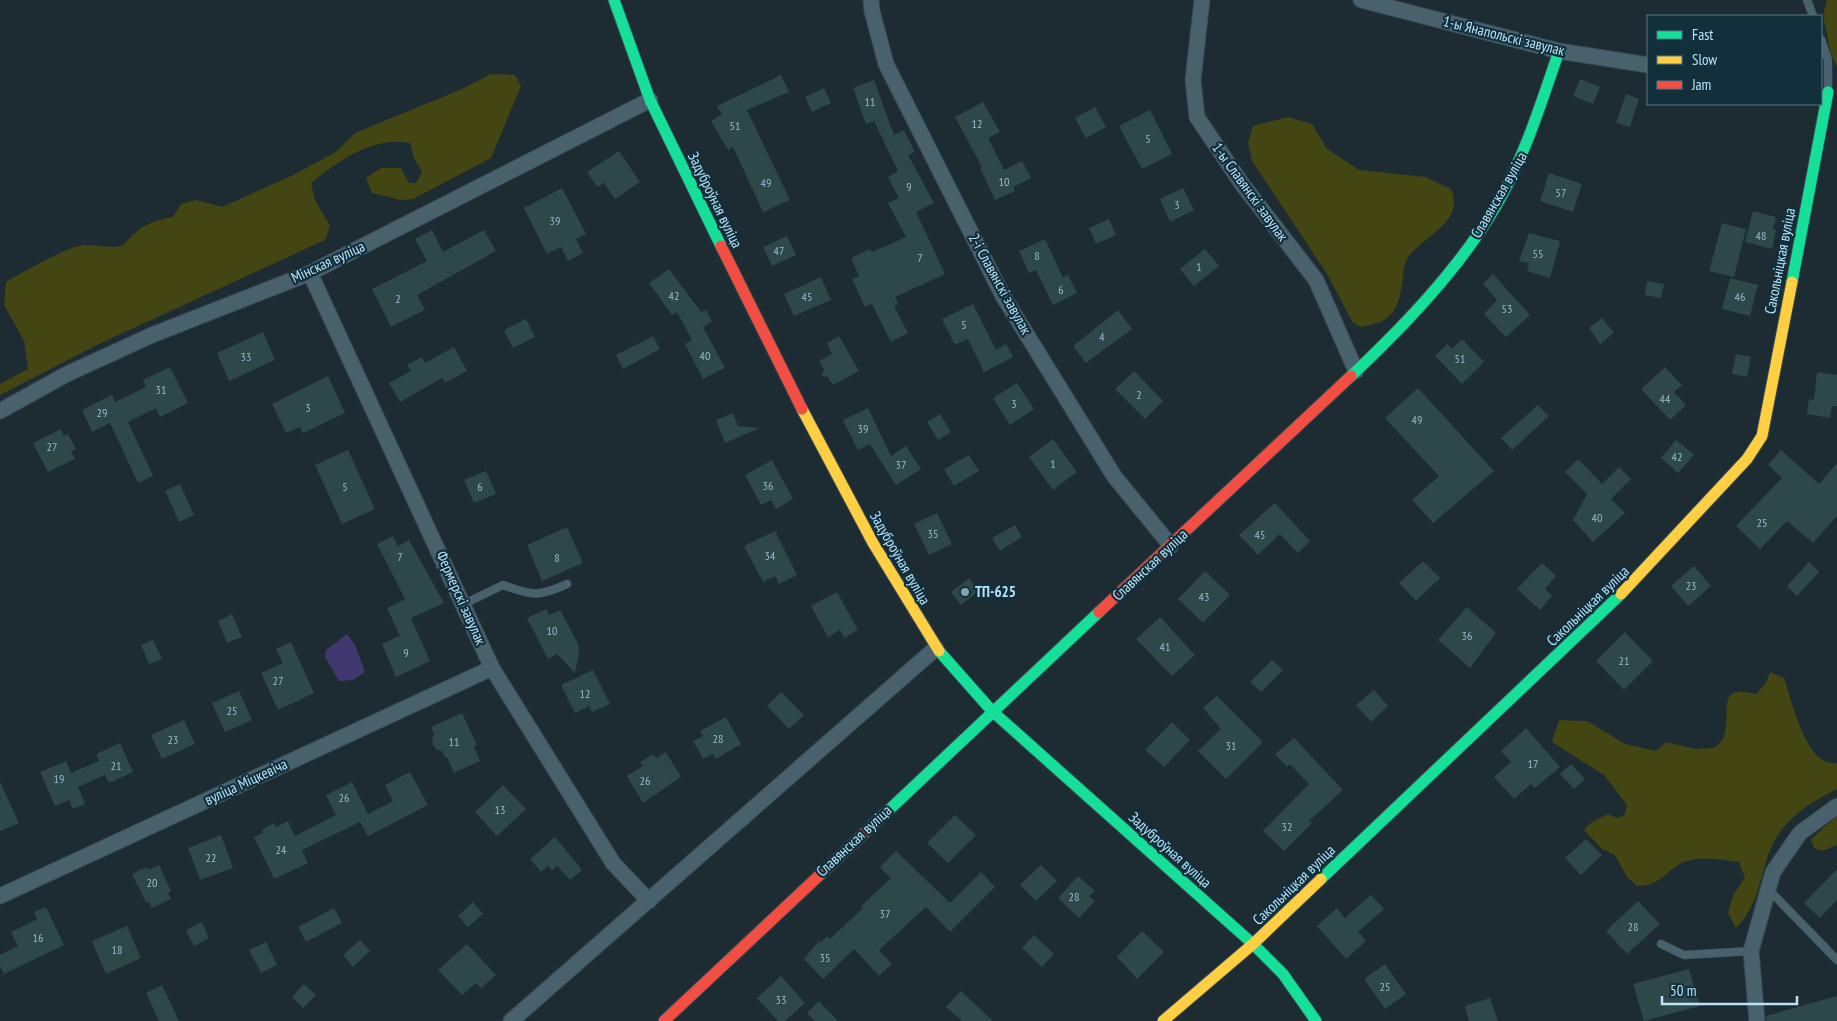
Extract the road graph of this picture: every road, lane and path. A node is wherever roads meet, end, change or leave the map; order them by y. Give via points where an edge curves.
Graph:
1 (614, 0) edge
2 (871, 0) edge
3 (1202, 0) edge
4 (1361, 0) edge
5 (1807, 0) edge
6 (1813, 15) edge
7 (1822, 42) edge
8 (1560, 51) junction
9 (1647, 65) edge
10 (1828, 93) edge
11 (650, 100) junction
12 (310, 273) junction
13 (1356, 371) junction
14 (0, 411) edge
15 (1171, 546) junction
16 (567, 584) dead end
17 (464, 604) junction
18 (936, 648) junction
19 (492, 668) junction
20 (992, 711) junction
21 (1837, 806) edge
22 (1768, 889) junction
23 (0, 896) edge
24 (650, 901) junction
25 (1253, 944) junction
26 (1661, 944) dead end
27 (1751, 951) junction
28 (1837, 960) edge
29 (511, 1021) edge
30 (664, 1021) edge
31 (1163, 1021) edge
32 (1316, 1021) edge
33 (1757, 1021) edge

1 - 11 street, Задуброўная вуліца
2 - 15 street, 2-і Славянскі завулак via 886,64 1003,296 1114,476
3 - 13 street, 1-ы Славянскі завулак via 1193,80 1197,118 1242,184 1316,280
4 - 8 street, 1-ы Янапольскі завулак
5 - 6 lane
7 - 10 lane via 1828,60
8 - 9 street, 1-ы Янапольскі завулак
8 - 13 street, Славянская вуліца via 1526,147 1485,224 1452,270
10 - 25 street, Сакольніцкая вуліца via 1762,436 1747,459 1639,577
11 - 12 street, Мінская вуліца
11 - 18 street, Задуброўная вуліца via 784,376 873,543
12 - 14 street, Мінская вуліца via 152,335 67,374
12 - 17 street, Фермерскі завулак
13 - 15 street, Славянская вуліца
15 - 20 street, Славянская вуліца
16 - 17 lane via 545,594 503,584
17 - 19 street, Фермерскі завулак
18 - 20 street, Задуброўная вуліца
18 - 24 street
19 - 23 street, вуліца Міцкевіча
19 - 24 street, Фермерскі завулак via 613,863
20 - 25 street, Задуброўная вуліца
20 - 30 street, Славянская вуліца
21 - 22 street via 1800,833 1773,872
22 - 27 street
22 - 28 lane
24 - 29 street
25 - 31 street, Сакольніцкая вуліца
25 - 32 street, Задуброўная вуліца via 1283,974
26 - 27 lane via 1684,955
27 - 33 street

